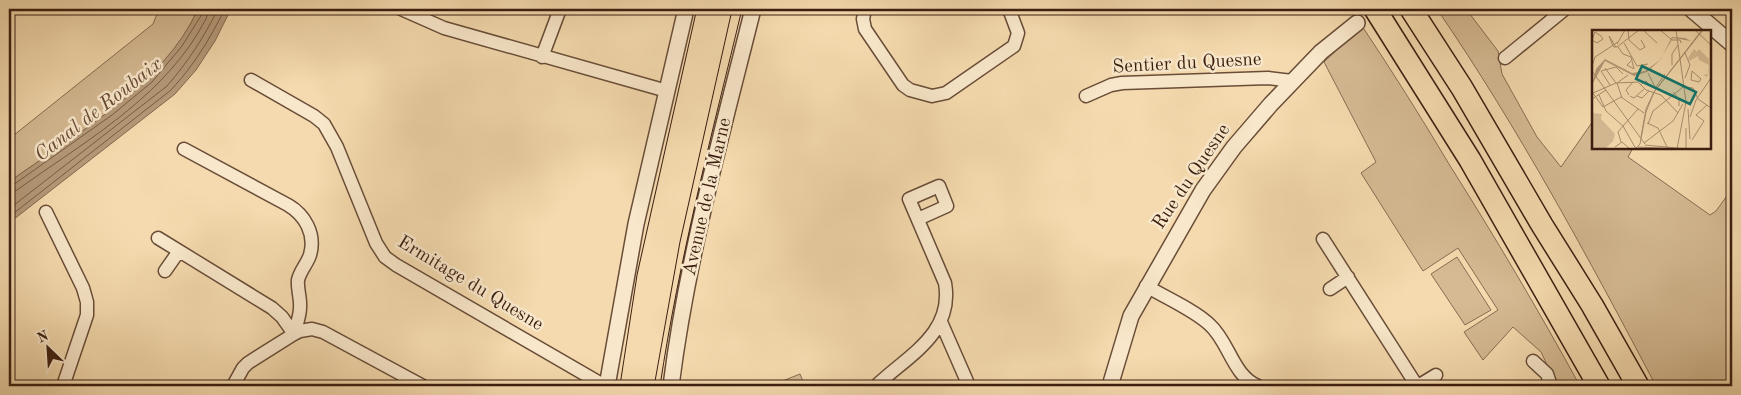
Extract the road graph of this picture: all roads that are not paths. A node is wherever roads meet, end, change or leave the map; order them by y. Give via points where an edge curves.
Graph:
1 (401, 9) edge
2 (560, 9) edge
3 (686, 9) edge
4 (707, 9) edge
5 (722, 9) edge
6 (753, 9) edge
7 (865, 9) edge
8 (1009, 9) edge
9 (1375, 9) edge
10 (1411, 9) edge
11 (1565, 9) edge
12 (1693, 9) edge
13 (420, 13) edge
14 (1357, 22) dead end
15 (1732, 44) edge
16 (542, 57) junction
17 (1505, 58) dead end
18 (252, 80) dead end
19 (1292, 81) junction
20 (668, 91) junction
21 (1086, 96) dead end
22 (184, 149) dead end
23 (46, 212) dead end
24 (918, 219) dead end
25 (158, 238) dead end
26 (1323, 239) dead end
27 (179, 251) junction
28 (165, 271) dead end
29 (1348, 277) junction
30 (1146, 286) junction
31 (1330, 288) dead end
32 (941, 322) junction
33 (294, 334) junction
34 (1533, 361) dead end
35 (1436, 375) dead end
36 (63, 386) edge
37 (233, 386) edge
38 (423, 386) edge
39 (606, 386) edge
40 (630, 386) edge
41 (644, 386) edge
42 (671, 386) edge
43 (876, 386) edge
44 (969, 386) edge
45 (1110, 386) edge
46 (1258, 386) edge
47 (1418, 386) edge
48 (1551, 386) edge
49 (1599, 386) edge
50 (1638, 386) edge

1 - 13 street
2 - 16 street
3 - 20 street
4 - 40 main road via 647,276
5 - 41 main road, Avenue de la Marne via 670,241
6 - 42 street, Avenue de la Marne via 702,218
7 - 8 street via 865,29 900,82 910,90 937,96 946,94 1014,46 1018,33
9 - 49 highway via 1470,160
10 - 50 highway via 1462,88
11 - 17 street
12 - 15 street
13 - 16 street via 444,28
14 - 19 street, Rue du Quesne via 1330,43
16 - 20 street
18 - 39 street, Ermitage du Quesne via 324,124 344,162 376,243 390,262
19 - 21 street, Sentier du Quesne via 1268,78 1122,83
19 - 30 street, Rue du Quesne via 1211,178
20 - 39 street via 636,224
22 - 33 street via 288,204 306,220 310,251 299,279 301,307
23 - 36 street via 88,302 87,315
24 - 32 street via 945,283 947,299
25 - 27 street
26 - 29 street
27 - 28 street
27 - 33 street via 272,308
29 - 31 street
29 - 47 street
30 - 45 street, Rue du Quesne via 1128,325
30 - 46 street via 1208,323 1244,376
32 - 43 street via 916,352
32 - 44 street
33 - 37 street via 248,363
33 - 38 street via 312,329 324,332
34 - 48 street via 1547,374
35 - 47 street

